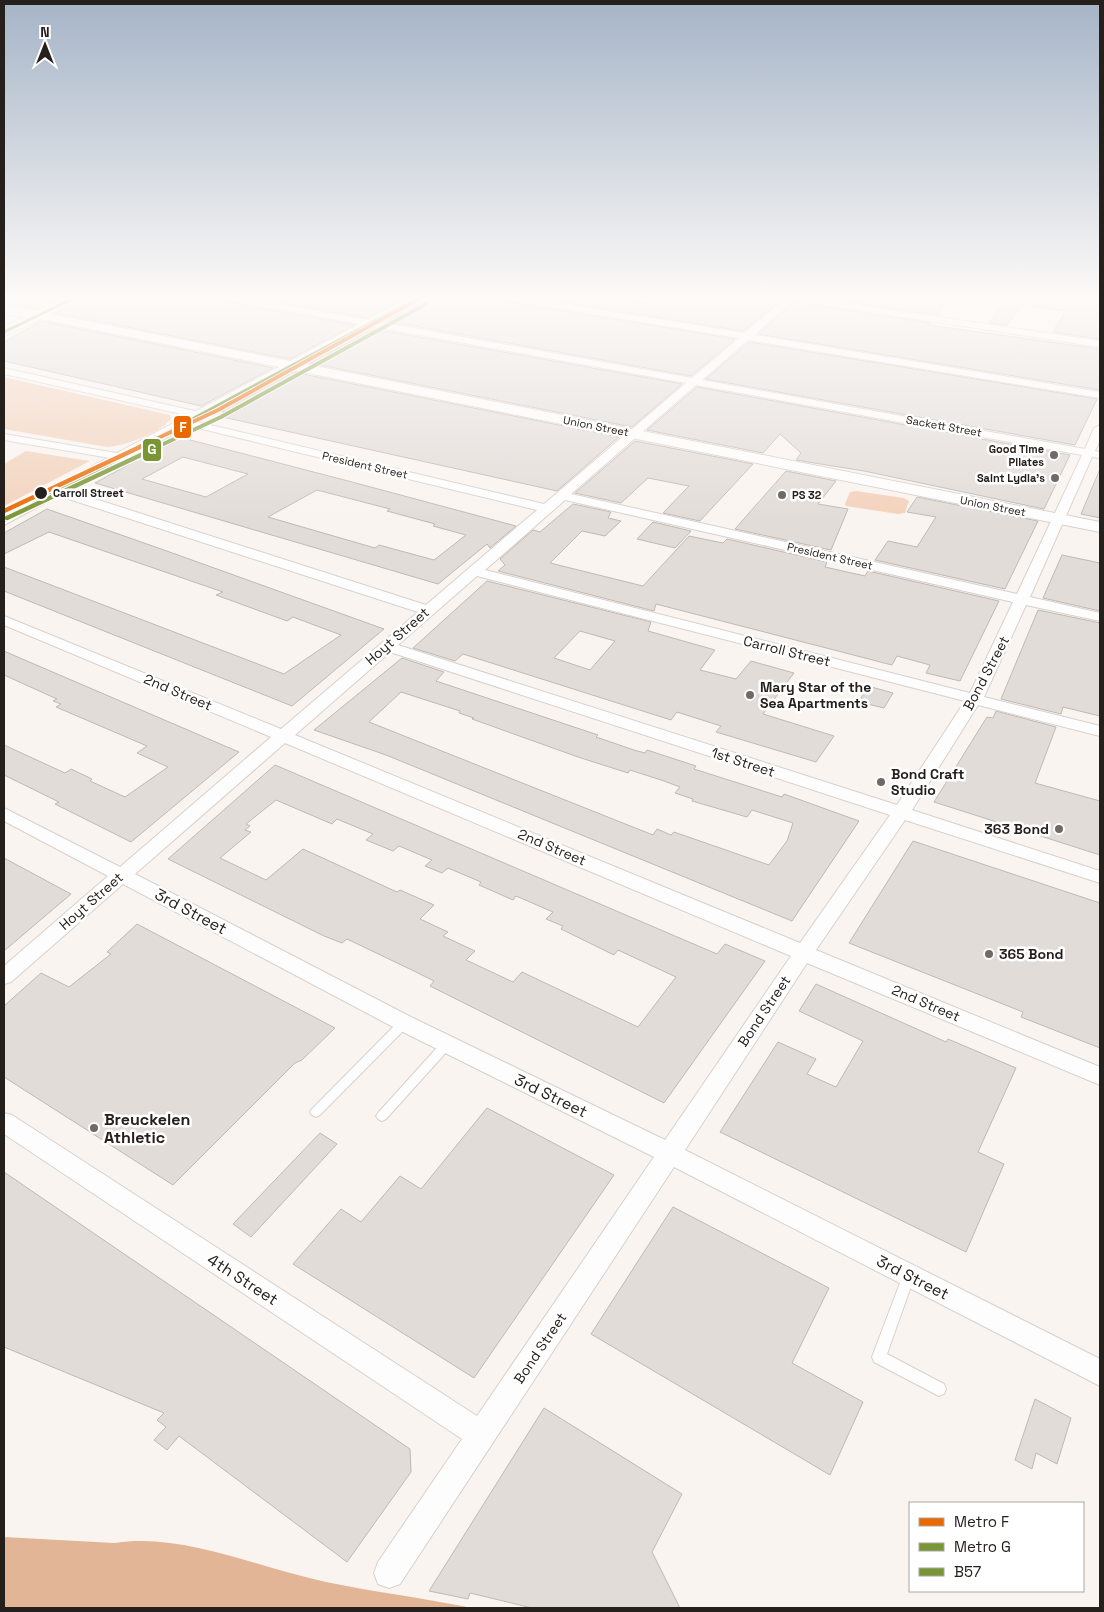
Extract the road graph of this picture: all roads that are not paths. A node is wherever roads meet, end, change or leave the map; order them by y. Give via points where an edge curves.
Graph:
1 (10, 372) edge
2 (278, 372) edge
3 (328, 372) edge
4 (651, 372) edge
5 (703, 372) edge
6 (963, 372) edge
7 (694, 380) junction
8 (1100, 395) edge
9 (199, 414) junction
10 (185, 422) junction
11 (1100, 428) edge
12 (632, 433) junction
13 (4, 437) edge
14 (1095, 454) edge
15 (122, 456) junction
16 (57, 491) junction
17 (560, 495) junction
18 (545, 508) junction
19 (1059, 519) junction
20 (4, 520) edge
21 (1100, 527) edge
22 (474, 571) junction
23 (1022, 599) junction
24 (427, 610) junction
25 (1100, 617) edge
26 (4, 620) edge
27 (386, 646) junction
28 (974, 699) junction
29 (1100, 731) edge
30 (283, 736) junction
31 (901, 813) junction
32 (4, 814) edge
33 (122, 874) junction
34 (1100, 876) edge
35 (804, 952) junction
36 (4, 977) edge
37 (404, 1023) junction
38 (447, 1044) junction
39 (1100, 1076) edge
40 (316, 1112) dead end
41 (382, 1116) dead end
42 (4, 1122) edge
43 (669, 1153) junction
44 (909, 1274) junction
45 (1100, 1373) edge
46 (940, 1389) dead end
47 (481, 1436) junction
48 (389, 1573) dead end

1 - 9 street
2 - 9 street
3 - 12 street, Union Street
4 - 7 street, Sackett Street
5 - 7 street, Hoyt Street
6 - 8 street
7 - 12 street, Hoyt Street
7 - 14 street, Sackett Street
9 - 10 street
10 - 15 street
10 - 18 street, President Street
11 - 14 street, Bond Street
12 - 17 street, Hoyt Street
12 - 19 street, Union Street
13 - 15 street
14 - 19 street, Bond Street
15 - 16 street
16 - 20 street
16 - 24 street
17 - 18 street, Hoyt Street
17 - 23 street, President Street
18 - 22 street, Hoyt Street
19 - 21 street, Union Street
19 - 23 street, Bond Street
22 - 24 street, Hoyt Street
22 - 28 street, Carroll Street
23 - 25 street, President Street
23 - 28 street, Bond Street
24 - 27 street, Hoyt Street
26 - 30 street, 2nd Street
27 - 30 street, Hoyt Street
27 - 31 street, 1st Street
28 - 29 street, Carroll Street
28 - 31 street, Bond Street
30 - 33 street, Hoyt Street
30 - 35 street, 2nd Street
31 - 34 street, 1st Street
31 - 35 street, Bond Street
32 - 33 street, 3rd Street
33 - 36 street, Hoyt Street
33 - 37 street, 3rd Street
35 - 39 street, 2nd Street
35 - 43 street, Bond Street
37 - 38 street, 3rd Street
37 - 40 lane
38 - 41 lane
38 - 43 street, 3rd Street
42 - 47 street, 4th Street
43 - 44 street, 3rd Street
43 - 47 street, Bond Street
44 - 45 street, 3rd Street
44 - 46 lane via 879,1357
47 - 48 street, Bond Street

